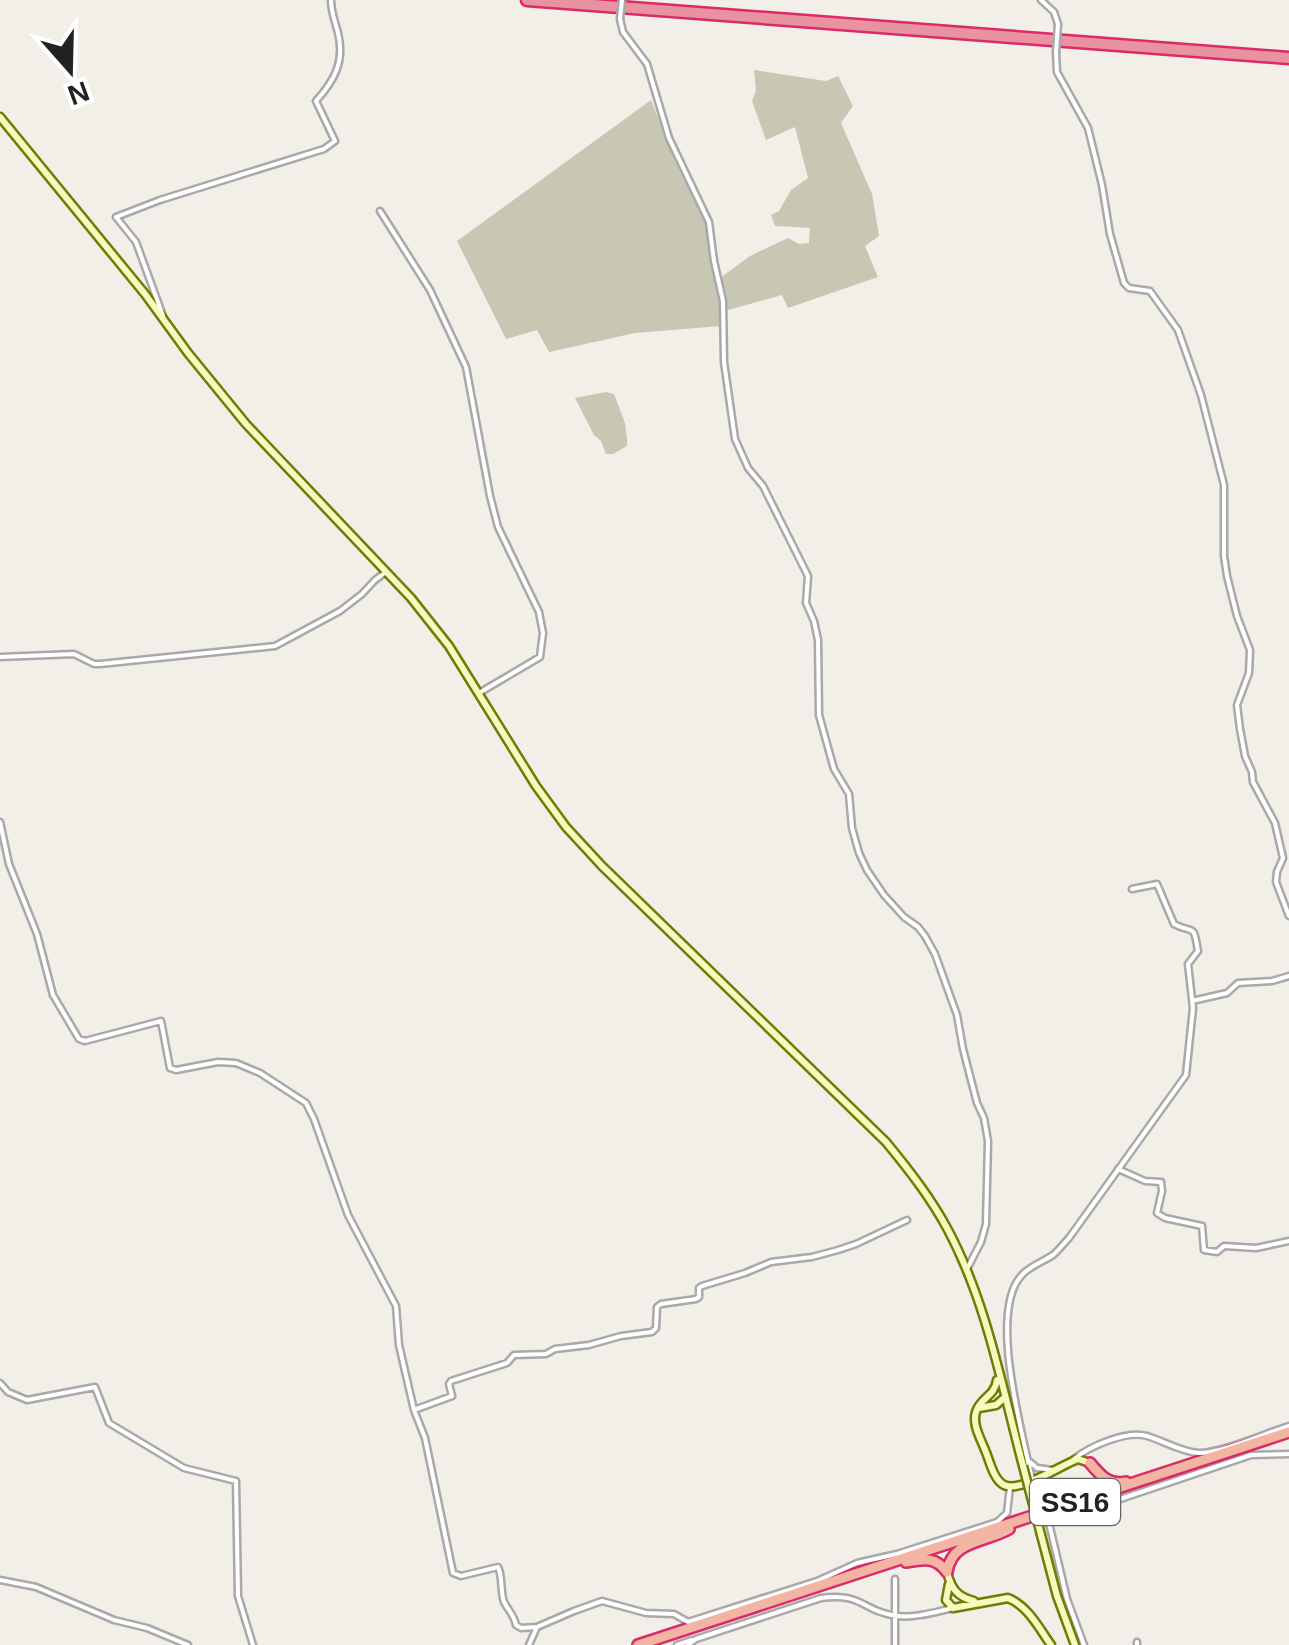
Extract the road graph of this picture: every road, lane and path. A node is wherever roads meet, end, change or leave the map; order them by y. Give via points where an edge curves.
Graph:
1 (331, 0) edge
2 (527, 0) edge
3 (596, 0) edge
4 (622, 0) edge
5 (1041, 0) edge
6 (1289, 55) edge
7 (0, 116) edge
8 (380, 211) dead end
9 (164, 319) junction
10 (386, 572) junction
11 (0, 657) edge
12 (479, 693) junction
13 (0, 822) edge
14 (1132, 889) dead end
15 (1289, 916) edge
16 (1289, 976) edge
17 (1192, 1001) junction
18 (1118, 1169) junction
19 (906, 1220) dead end
20 (1289, 1241) edge
21 (967, 1269) junction
22 (998, 1369) junction
23 (0, 1383) edge
24 (990, 1396) junction
25 (1005, 1397) junction
26 (996, 1404) junction
27 (978, 1408) junction
28 (414, 1410) junction
29 (1009, 1414) junction
30 (1289, 1431) edge
31 (1092, 1448) junction
32 (1289, 1454) edge
33 (1070, 1462) junction
34 (1028, 1464) junction
35 (1092, 1466) junction
36 (1054, 1470) junction
37 (1162, 1474) junction
38 (1032, 1480) junction
39 (1006, 1485) junction
40 (1047, 1511) junction
41 (1009, 1528) junction
42 (904, 1562) junction
43 (860, 1574) junction
44 (948, 1577) junction
45 (895, 1579) dead end
46 (0, 1580) edge
47 (956, 1592) junction
48 (946, 1600) junction
49 (980, 1602) junction
50 (953, 1608) junction
51 (928, 1613) junction
52 (894, 1616) junction
53 (536, 1627) junction
54 (188, 1645) edge
55 (253, 1645) edge
56 (529, 1645) edge
57 (638, 1645) edge
58 (652, 1645) edge
59 (681, 1645) edge
60 (895, 1645) edge
61 (1051, 1645) edge
62 (1075, 1645) edge
63 (1084, 1645) edge

1 - 9 street via 342,51 338,70 316,101 335,141 116,217 136,242
2 - 6 highway
3 - 6 highway
4 - 21 street, bridge via 623,32 646,64 669,138 709,222 735,439 808,576 819,715 834,769 849,794 858,853 884,895 925,936 958,1015 988,1141 986,1224
5 - 15 street, bridge via 1058,24 1056,66 1088,128 1124,282 1150,292 1175,323 1201,395 1226,493 1227,576 1250,650 1240,728 1253,782 1274,818 1283,858 1276,882
7 - 9 main road
8 - 12 street via 430,290 466,367 498,527 539,612 540,657
9 - 10 main road via 246,424
10 - 11 street via 340,611 275,646 100,664 74,654
10 - 12 main road
12 - 21 main road via 566,828 886,1142 936,1208
13 - 28 street via 52,995 79,1039 161,1021 170,1068 236,1063 306,1104 348,1214 396,1306
14 - 17 street via 1156,884 1174,924 1194,930 1198,951 1188,964
16 - 17 street via 1238,983 1228,993
17 - 18 street via 1186,1075
18 - 20 street via 1160,1182 1157,1213 1202,1226 1206,1250
18 - 34 street via 1058,1250 1020,1276 1011,1299 1010,1370
19 - 28 street via 838,1250 771,1262 702,1286 699,1298 658,1305 652,1332 514,1356 451,1381 452,1396
21 - 22 main road
22 - 24 main road
22 - 25 main road
23 - 55 street via 27,1400 95,1387 109,1423 184,1468 236,1481 238,1596
24 - 25 main road
24 - 27 main road
25 - 26 main road
25 - 29 main road
26 - 27 main road
26 - 29 main road
27 - 39 main road via 977,1429
28 - 53 street via 453,1573 498,1567 516,1625
29 - 34 main road
30 - 31 street via 1206,1452 1140,1434
30 - 37 highway, SS16
30 - 41 highway, SS16
31 - 33 street
31 - 35 street
32 - 63 street via 1251,1455 1049,1522
33 - 35 main road
33 - 36 main road
34 - 36 street
34 - 38 street
34 - 62 main road, bridge via 1040,1535
35 - 37 highway via 1119,1484
35 - 40 highway via 1092,1491
36 - 38 main road
37 - 40 highway, SS16
38 - 39 main road
39 - 53 street via 1006,1512 996,1522 694,1621 602,1602
40 - 43 highway, SS16
41 - 42 highway, SS16
41 - 44 highway via 960,1548
42 - 43 highway, SS16
42 - 44 highway via 936,1561
43 - 57 highway, SS16
43 - 58 highway, SS16
44 - 47 main road
44 - 48 main road
45 - 52 street
46 - 54 street via 36,1587
47 - 49 main road
47 - 50 main road
48 - 50 main road
48 - 51 street
49 - 50 main road
49 - 61 main road via 1016,1602
50 - 51 street
51 - 52 street
52 - 59 street via 850,1596 820,1598
52 - 60 street
53 - 56 street

